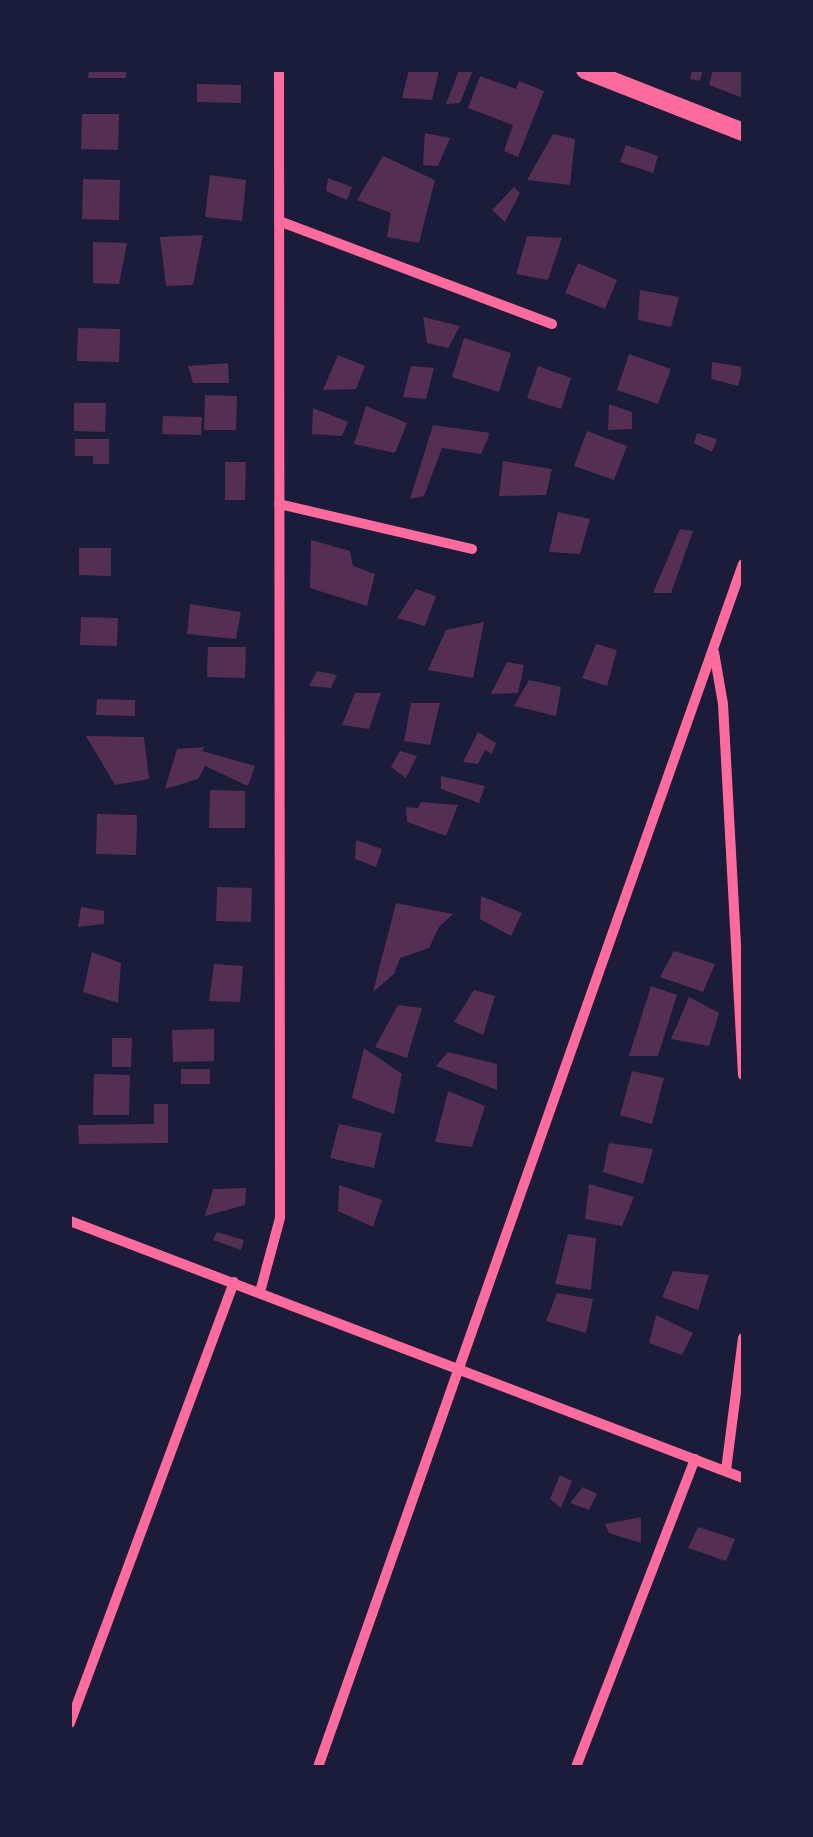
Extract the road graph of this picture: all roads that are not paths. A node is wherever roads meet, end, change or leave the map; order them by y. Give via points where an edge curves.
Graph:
1 (279, 70) edge
2 (585, 70) edge
3 (743, 132) edge
4 (279, 221) junction
5 (552, 324) dead end
6 (279, 504) junction
7 (472, 549) dead end
8 (743, 564) edge
9 (714, 652) junction
10 (743, 1075) edge
11 (70, 1220) edge
12 (234, 1282) junction
13 (260, 1292) junction
14 (743, 1338) edge
15 (460, 1368) junction
16 (696, 1459) junction
17 (726, 1470) junction
18 (743, 1478) edge
19 (70, 1723) edge
20 (318, 1767) edge
21 (576, 1767) edge

1 - 4 street
2 - 3 street
4 - 5 street
4 - 6 street
6 - 7 street
6 - 13 street via 280,1218
8 - 9 street
9 - 10 street via 723,704
9 - 15 street
11 - 12 street
12 - 13 street
12 - 19 street
13 - 15 street
14 - 17 street
15 - 16 street
15 - 20 street
16 - 17 street
16 - 21 street
17 - 18 street

